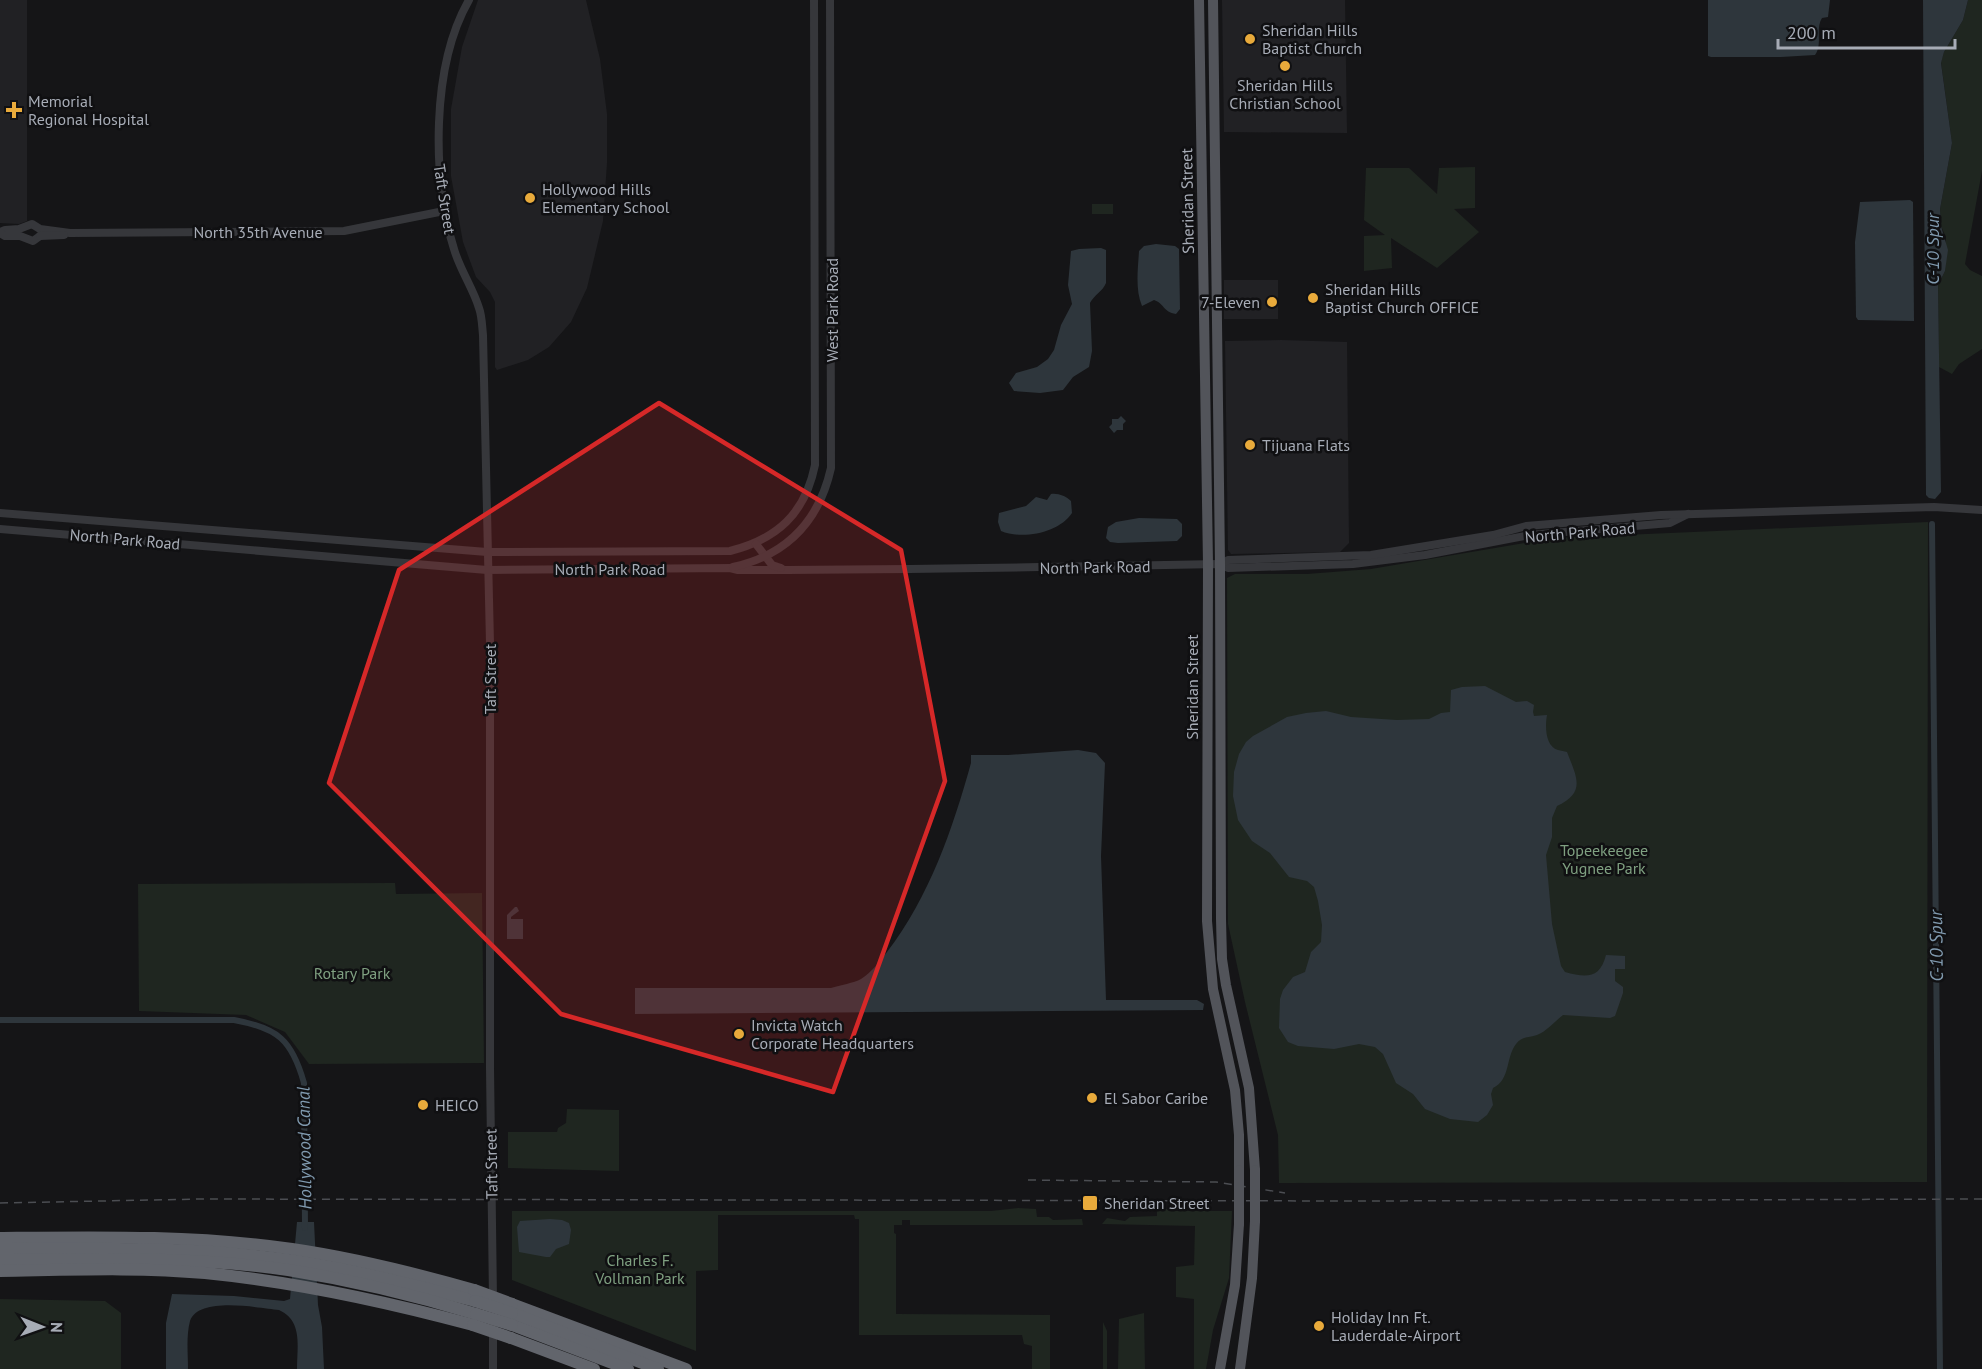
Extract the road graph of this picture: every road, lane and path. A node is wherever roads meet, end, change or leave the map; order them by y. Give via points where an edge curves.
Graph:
1 (469, 0) edge
2 (814, 0) edge
3 (830, 0) edge
4 (1199, 0) edge
5 (1213, 0) edge
6 (1202, 160) junction
7 (1215, 161) junction
8 (444, 211) junction
9 (25, 228) junction
10 (40, 232) junction
11 (0, 233) edge
12 (26, 238) junction
13 (1203, 319) junction
14 (1217, 333) junction
15 (1982, 510) edge
16 (0, 513) edge
17 (0, 529) edge
18 (756, 543) junction
19 (730, 551) joint
20 (487, 552) junction
21 (766, 556) junction
22 (1208, 564) junction
23 (1220, 564) junction
24 (730, 568) junction
25 (781, 568) junction
26 (487, 570) junction
27 (0, 1238) edge
28 (0, 1249) edge
29 (0, 1260) edge
30 (288, 1265) junction
31 (0, 1271) edge
32 (322, 1272) junction
33 (474, 1308) junction
34 (512, 1320) junction
35 (493, 1369) edge
36 (594, 1369) edge
37 (628, 1369) edge
38 (658, 1369) edge
39 (686, 1369) edge
40 (1220, 1369) edge
41 (1240, 1369) edge

1 - 8 street, Taft Street via 450,48 441,105 438,159
2 - 18 street, West Park Road via 815,465 798,509 783,526
3 - 21 street, West Park Road via 831,468 813,516 796,536
4 - 6 main road, Sheridan Street
5 - 7 main road, Sheridan Street
6 - 7 main road
6 - 13 main road, Sheridan Street
7 - 14 main road, Sheridan Street
8 - 10 street, North 35th Avenue via 344,231
8 - 20 street, Taft Street via 455,252 480,310
9 - 10 street via 32,224
9 - 11 street
9 - 12 street
10 - 12 street via 33,241
11 - 12 street
13 - 14 main road
13 - 22 main road, Sheridan Street
14 - 23 main road, Sheridan Street
15 - 23 street, North Park Road via 1934,507 1592,520 1526,526 1371,555 1228,560
16 - 20 street, North Park Road
17 - 26 street, North Park Road
18 - 19 street, West Park Road
18 - 21 street
19 - 20 street, North Park Road
20 - 26 street, Taft Street
21 - 24 street, West Park Road
21 - 25 street via 772,565
22 - 23 street, North Park Road
22 - 25 street, North Park Road via 968,570
22 - 40 main road, Sheridan Street, bridge via 1209,960 1235,1090 1239,1135 1235,1285
23 - 41 main road, Sheridan Street, bridge via 1222,959 1249,1088 1255,1170 1252,1278
24 - 25 street, North Park Road
24 - 26 street, North Park Road
26 - 35 street, Taft Street
27 - 30 highway via 140,1237
28 - 30 highway via 177,1250
29 - 30 highway
30 - 31 highway via 203,1273
30 - 32 highway
30 - 32 highway
32 - 33 highway via 398,1305
32 - 33 highway via 403,1270
33 - 34 highway, bridge
33 - 34 highway, bridge
34 - 36 highway
34 - 37 highway
34 - 38 highway
34 - 39 highway

